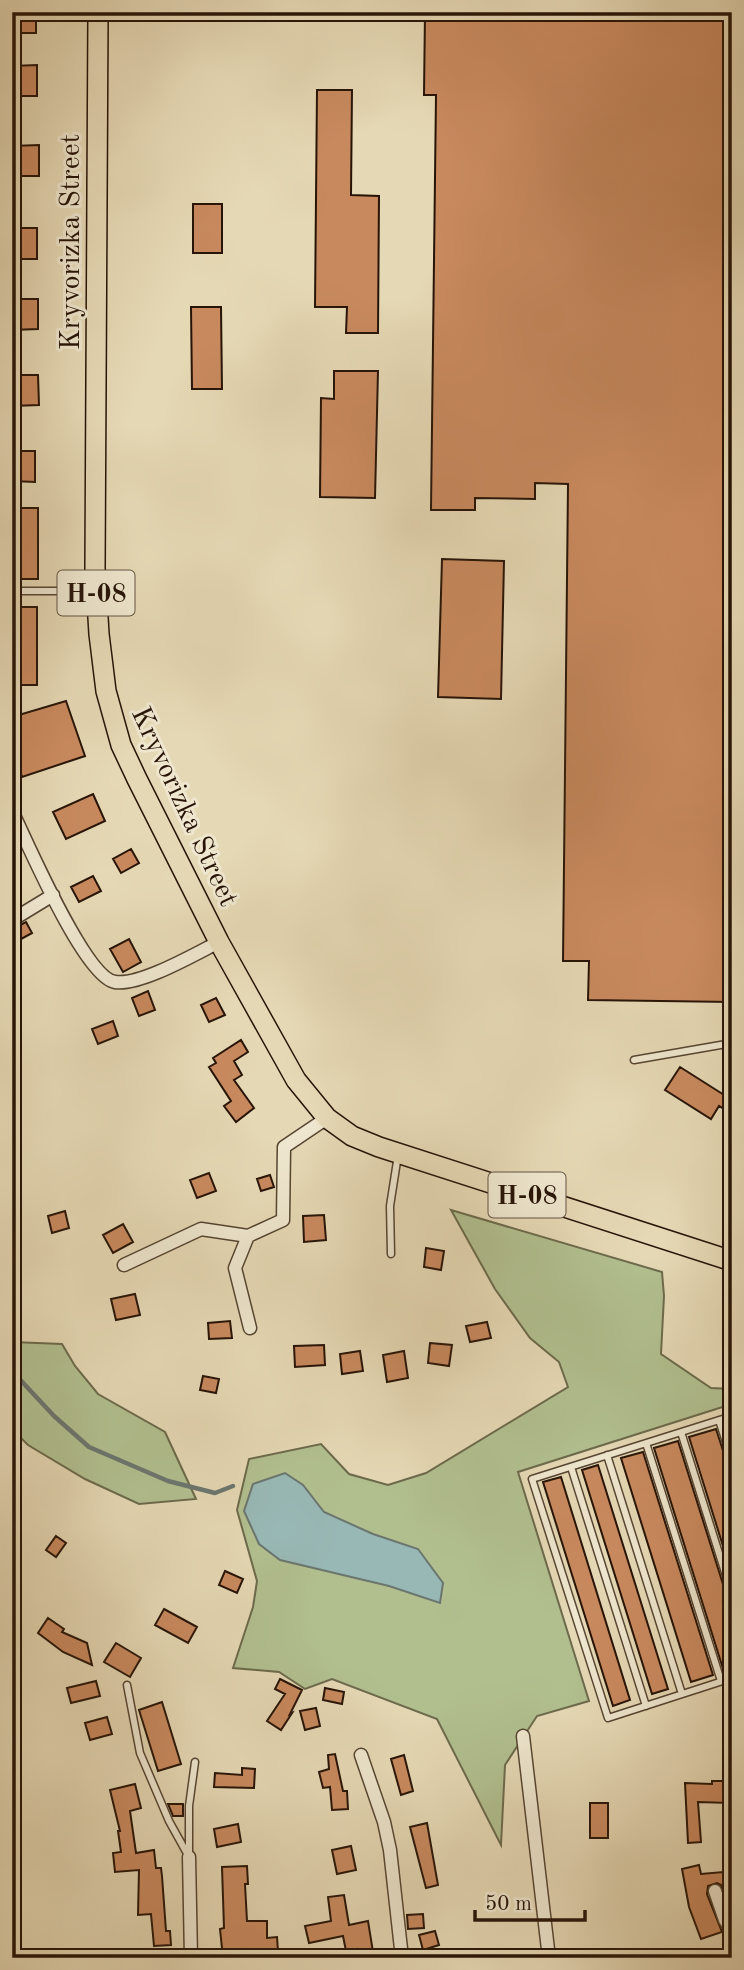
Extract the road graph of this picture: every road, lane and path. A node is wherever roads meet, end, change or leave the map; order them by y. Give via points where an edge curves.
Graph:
1 (98, 12) edge
2 (12, 591) edge
3 (96, 591) junction
4 (12, 811) edge
5 (53, 895) junction
6 (12, 920) edge
7 (219, 942) junction
8 (732, 1044) edge
9 (634, 1060) dead end
10 (327, 1118) junction
11 (398, 1153) junction
12 (248, 1236) junction
13 (391, 1254) dead end
14 (732, 1261) edge
15 (124, 1265) dead end
16 (250, 1328) dead end
17 (732, 1416) edge
18 (719, 1420) junction
19 (681, 1432) junction
20 (646, 1443) junction
21 (607, 1455) junction
22 (732, 1461) edge
23 (570, 1467) junction
24 (732, 1595) edge
25 (732, 1678) edge
26 (721, 1681) junction
27 (127, 1685) dead end
28 (682, 1694) junction
29 (646, 1706) junction
30 (523, 1736) dead end
31 (360, 1755) dead end
32 (195, 1762) dead end
33 (190, 1857) junction
34 (715, 1891) dead end
35 (732, 1931) edge
36 (191, 1958) edge
37 (402, 1958) edge
38 (549, 1958) edge

1 - 3 main road, Kryvorizka Street / Н-08
2 - 3 lane
3 - 7 main road, Kryvorizka Street / Н-08 via 106,691 121,745
4 - 5 street
5 - 6 street
5 - 7 street via 95,968 115,982 147,976
7 - 10 main road, Kryvorizka Street / Н-08 via 296,1080
8 - 9 lane
10 - 11 main road, Kryvorizka Street / Н-08 via 352,1136
10 - 12 street via 284,1147 283,1220
11 - 13 lane via 390,1206
11 - 14 main road, Kryvorizka Street / Н-08
12 - 15 street via 201,1229
12 - 16 street via 235,1268
17 - 18 lane
18 - 19 lane
18 - 22 lane
19 - 20 lane
19 - 24 lane
20 - 21 lane
20 - 26 lane
21 - 23 lane
21 - 28 lane
23 - 29 lane
23 - 29 lane via 532,1479 608,1718
25 - 26 lane
26 - 28 lane
27 - 33 lane via 140,1753
28 - 29 lane
30 - 38 street
31 - 37 street via 390,1850
32 - 33 lane via 189,1806
33 - 36 street
34 - 35 street

